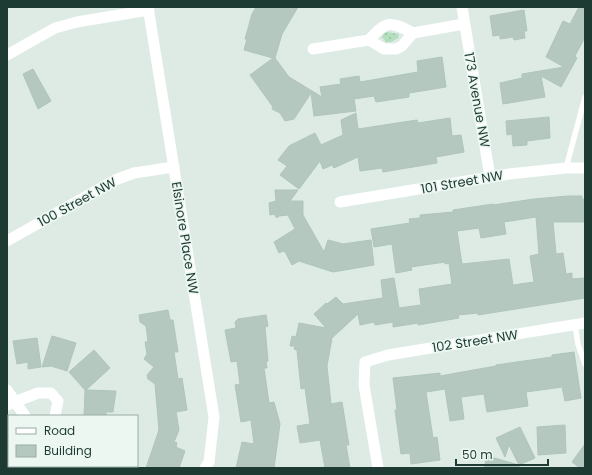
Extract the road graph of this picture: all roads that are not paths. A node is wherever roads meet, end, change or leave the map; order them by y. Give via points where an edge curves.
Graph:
1 (462, 7) edge
2 (148, 8) edge
3 (464, 24) junction
4 (413, 33) junction
5 (369, 40) junction
6 (313, 49) dead end
7 (7, 55) edge
8 (585, 97) edge
9 (174, 167) junction
10 (566, 168) junction
11 (585, 168) edge
12 (490, 177) junction
13 (340, 202) dead end
14 (7, 241) edge
15 (580, 324) edge
16 (585, 364) edge
17 (7, 390) edge
18 (10, 403) edge
19 (24, 415) edge
20 (55, 415) edge
21 (205, 468) edge
22 (378, 468) edge

1 - 3 street, 173 Avenue NW
2 - 7 street via 55,28
2 - 9 street, Elsinore Place NW
3 - 4 street
3 - 12 street, 173 Avenue NW
4 - 5 street via 396,49 384,49
4 - 5 street via 398,24 387,24 381,26
5 - 6 street
8 - 10 lane
9 - 14 street, 100 Street NW via 134,173 115,180
9 - 21 street, Elsinore Place NW via 214,418 209,462
10 - 11 street, 101 Street NW
10 - 12 street, 101 Street NW
12 - 13 street, 101 Street NW
15 - 16 lane via 578,344
15 - 22 street, 102 Street NW via 388,355 365,362 364,385
17 - 18 street
18 - 19 street
18 - 20 street via 38,393 51,393 58,401

